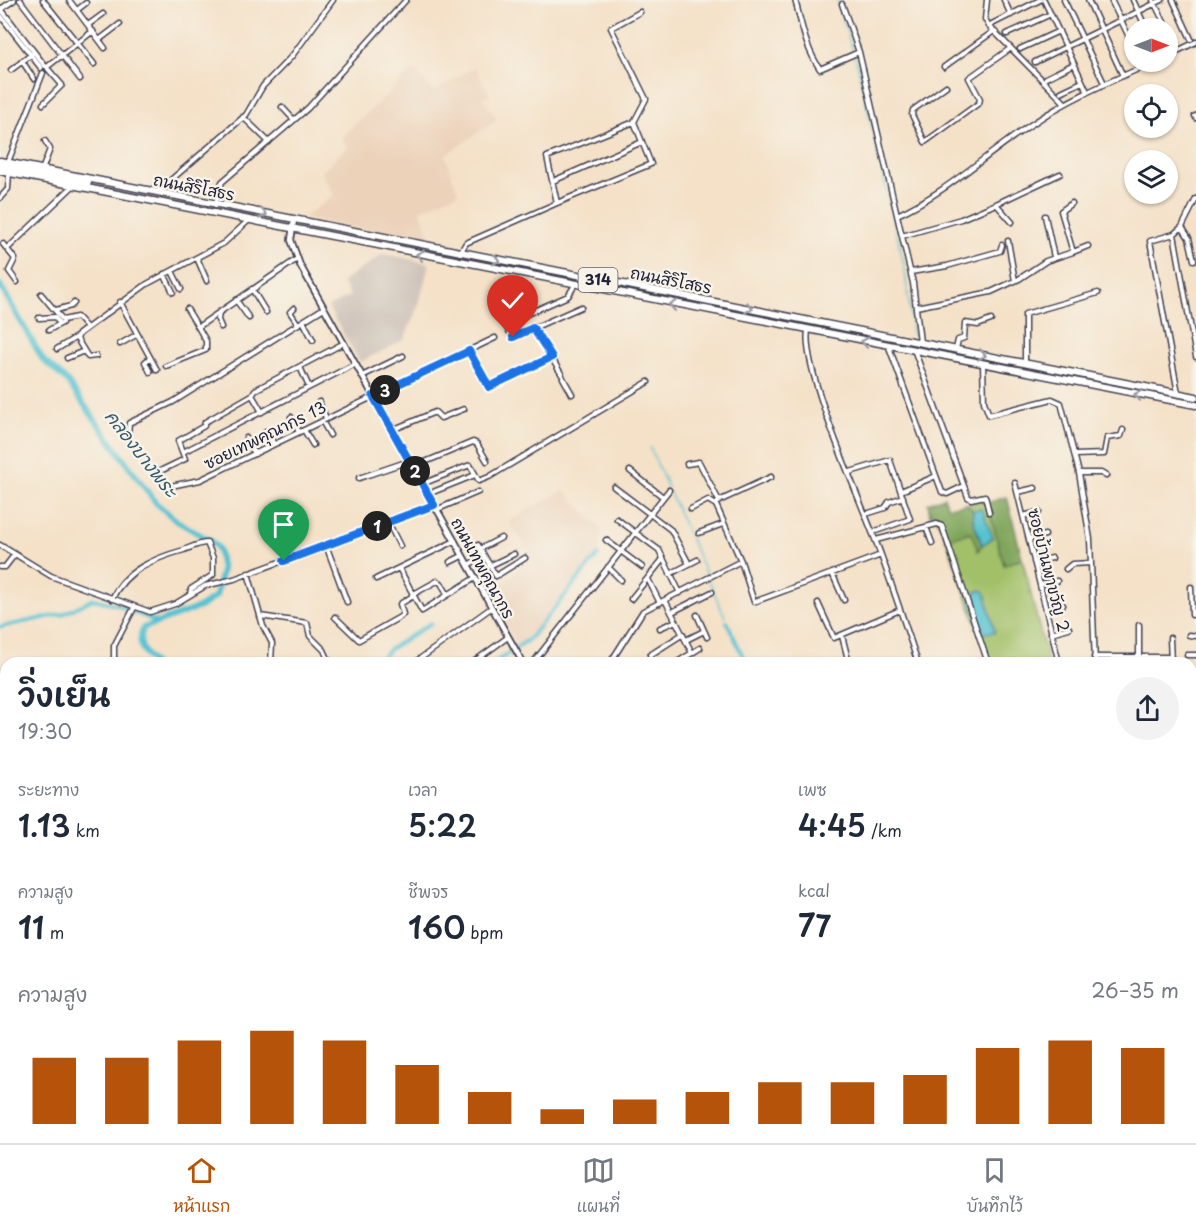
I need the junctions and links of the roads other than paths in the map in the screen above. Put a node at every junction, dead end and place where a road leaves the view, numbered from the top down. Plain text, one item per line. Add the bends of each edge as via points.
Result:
1 (14, 0) edge
2 (20, 0) edge
3 (43, 0) edge
4 (69, 0) edge
5 (333, 0) edge
6 (406, 0) edge
7 (795, 0) edge
8 (987, 0) edge
9 (1004, 0) edge
10 (1023, 0) edge
11 (1042, 0) edge
12 (1064, 0) edge
13 (1088, 0) edge
14 (1111, 0) edge
15 (1133, 0) edge
16 (1162, 0) edge
17 (1173, 0) edge
18 (1154, 2) edge
19 (86, 3) dead end
20 (842, 4) dead end
21 (1026, 7) junction
22 (1, 9) edge
23 (77, 10) junction
24 (1138, 11) junction
25 (640, 12) dead end
26 (103, 14) dead end
27 (1051, 14) junction
28 (0, 15) edge
29 (1011, 15) junction
30 (1141, 18) edge
31 (1162, 18) edge
32 (1121, 20) junction
33 (120, 24) dead end
34 (992, 24) dead end
35 (88, 25) junction
36 (1124, 26) edge
37 (1102, 29) junction
38 (994, 31) junction
39 (1059, 31) junction
40 (93, 32) junction
41 (1007, 34) dead end
42 (1083, 39) junction
43 (1191, 39) dead end
44 (99, 40) junction
45 (1196, 42) edge
46 (78, 43) junction
47 (1066, 47) junction
48 (105, 48) dead end
49 (1011, 48) junction
50 (1020, 49) dead end
51 (1178, 51) edge
52 (859, 52) junction
53 (33, 53) junction
54 (62, 56) junction
55 (22, 62) junction
56 (1035, 62) dead end
57 (94, 64) dead end
58 (1074, 64) junction
59 (944, 67) dead end
60 (45, 69) junction
61 (11, 70) dead end
62 (1131, 72) edge
63 (1124, 75) junction
64 (1046, 78) dead end
65 (34, 79) dead end
66 (80, 79) dead end
67 (1104, 81) dead end
68 (1082, 82) junction
69 (946, 86) dead end
70 (1086, 89) dead end
71 (1061, 92) dead end
72 (1065, 103) junction
73 (43, 104) dead end
74 (282, 107) dead end
75 (243, 117) junction
76 (294, 120) junction
77 (634, 122) junction
78 (45, 141) dead end
79 (269, 142) junction
80 (642, 142) junction
81 (0, 162) edge
82 (8, 163) junction
83 (0, 169) edge
84 (42, 170) junction
85 (12, 171) junction
86 (1060, 174) dead end
87 (553, 181) junction
88 (73, 186) junction
89 (120, 186) junction
90 (156, 193) junction
91 (0, 198) edge
92 (1196, 199) edge
93 (557, 203) junction
94 (1072, 203) dead end
95 (996, 204) junction
96 (215, 205) junction
97 (897, 215) junction
98 (1045, 216) dead end
99 (294, 220) junction
100 (248, 221) junction
101 (1012, 222) dead end
102 (1182, 227) junction
103 (292, 230) junction
104 (1174, 234) junction
105 (902, 236) junction
106 (1008, 241) dead end
107 (3, 244) dead end
108 (1002, 245) dead end
109 (1088, 246) dead end
110 (8, 248) junction
111 (1073, 252) junction
112 (460, 254) junction
113 (1054, 257) junction
114 (197, 258) junction
115 (297, 259) junction
116 (1194, 260) dead end
117 (172, 270) junction
118 (911, 272) junction
119 (164, 274) junction
120 (207, 280) dead end
121 (1015, 281) junction
122 (17, 282) dead end
123 (575, 285) junction
124 (181, 289) dead end
125 (252, 289) junction
126 (173, 292) dead end
127 (1098, 293) dead end
128 (41, 294) dead end
129 (236, 300) junction
130 (120, 302) junction
131 (74, 303) dead end
132 (729, 304) junction
133 (581, 307) dead end
134 (916, 307) junction
135 (294, 308) dead end
136 (324, 308) junction
137 (187, 309) dead end
138 (56, 310) junction
139 (219, 312) junction
140 (266, 312) dead end
141 (727, 315) junction
142 (39, 318) dead end
143 (249, 318) dead end
144 (992, 320) dead end
145 (66, 321) junction
146 (303, 321) junction
147 (60, 324) junction
148 (298, 324) junction
149 (198, 327) junction
150 (221, 327) dead end
151 (87, 328) junction
152 (533, 328) junction
153 (49, 330) dead end
154 (808, 331) junction
155 (136, 335) junction
156 (78, 336) junction
157 (495, 338) dead end
158 (313, 340) dead end
159 (920, 342) junction
160 (120, 344) dead end
161 (344, 344) junction
162 (889, 347) junction
163 (57, 349) dead end
164 (956, 349) junction
165 (84, 351) junction
166 (469, 351) junction
167 (915, 352) junction
168 (96, 356) dead end
169 (403, 356) dead end
170 (552, 357) junction
171 (1196, 357) edge
172 (67, 358) dead end
173 (150, 358) junction
174 (355, 364) junction
175 (983, 364) junction
176 (1024, 364) junction
177 (166, 366) dead end
178 (300, 367) junction
179 (157, 370) dead end
180 (150, 372) dead end
181 (362, 376) junction
182 (648, 382) dead end
183 (309, 387) junction
184 (1178, 393) junction
185 (572, 394) dead end
186 (252, 395) junction
187 (373, 396) junction
188 (1196, 396) edge
189 (319, 402) dead end
190 (1196, 405) edge
191 (464, 409) dead end
192 (262, 412) junction
193 (291, 417) dead end
194 (324, 419) junction
195 (392, 430) junction
196 (1124, 430) dead end
197 (266, 431) dead end
198 (301, 431) junction
199 (128, 435) dead end
200 (330, 435) dead end
201 (246, 438) dead end
202 (274, 444) junction
203 (313, 445) dead end
204 (183, 453) junction
205 (255, 454) junction
206 (1075, 455) junction
207 (487, 461) dead end
208 (411, 464) junction
209 (687, 464) dead end
210 (630, 471) dead end
211 (850, 472) junction
212 (1079, 472) junction
213 (154, 474) dead end
214 (475, 475) junction
215 (936, 476) junction
216 (1106, 476) dead end
217 (771, 477) dead end
218 (359, 478) dead end
219 (422, 483) junction
220 (1015, 483) dead end
221 (964, 486) junction
222 (166, 487) dead end
223 (614, 487) dead end
224 (1035, 488) dead end
225 (669, 490) dead end
226 (901, 491) junction
227 (478, 492) dead end
228 (1018, 492) junction
229 (428, 494) junction
230 (663, 497) junction
231 (903, 497) junction
232 (717, 503) junction
233 (435, 507) junction
234 (691, 509) dead end
235 (989, 512) dead end
236 (1039, 512) dead end
237 (649, 514) junction
238 (866, 514) junction
239 (1023, 516) junction
240 (616, 519) dead end
241 (388, 522) junction
242 (723, 524) junction
243 (926, 527) junction
244 (873, 532) junction
245 (634, 533) junction
246 (699, 533) dead end
247 (1045, 535) dead end
248 (501, 538) dead end
249 (1029, 539) junction
250 (606, 540) dead end
251 (876, 540) junction
252 (455, 541) junction
253 (932, 543) dead end
254 (0, 545) edge
255 (326, 545) junction
256 (400, 546) dead end
257 (621, 551) junction
258 (15, 554) junction
259 (514, 554) dead end
260 (881, 555) junction
261 (462, 556) junction
262 (484, 556) junction
263 (525, 558) dead end
264 (1052, 558) dead end
265 (663, 559) junction
266 (697, 560) dead end
267 (741, 561) junction
268 (450, 562) dead end
269 (1034, 562) junction
270 (1091, 563) junction
271 (689, 564) junction
272 (468, 565) junction
273 (489, 566) junction
274 (0, 567) edge
275 (608, 567) junction
276 (642, 567) dead end
277 (399, 568) junction
278 (1066, 569) dead end
279 (248, 573) junction
280 (832, 573) junction
281 (670, 574) junction
282 (475, 578) junction
283 (376, 579) dead end
284 (648, 579) junction
285 (621, 580) dead end
286 (1057, 581) dead end
287 (1040, 585) junction
288 (1191, 587) dead end
289 (712, 592) dead end
290 (680, 593) junction
291 (190, 595) junction
292 (448, 595) junction
293 (412, 596) junction
294 (1194, 597) edge
295 (112, 599) junction
296 (631, 599) dead end
297 (666, 600) junction
298 (844, 600) dead end
299 (347, 602) dead end
300 (660, 603) junction
301 (818, 603) dead end
302 (1063, 605) dead end
303 (134, 608) junction
304 (491, 608) junction
305 (900, 610) junction
306 (1046, 610) junction
307 (672, 612) junction
308 (697, 615) dead end
309 (1192, 615) dead end
310 (260, 616) junction
311 (335, 617) dead end
312 (676, 621) junction
313 (1139, 625) dead end
314 (660, 628) dead end
315 (1069, 628) dead end
316 (704, 631) junction
317 (1051, 633) junction
318 (683, 634) junction
319 (1189, 635) dead end
320 (842, 636) junction
321 (1196, 636) edge
322 (508, 637) junction
323 (707, 637) dead end
324 (1170, 638) dead end
325 (686, 640) junction
326 (700, 648) dead end
327 (692, 653) junction
328 (650, 655) dead end
329 (1187, 655) dead end
330 (1196, 655) edge
331 (114, 657) edge
332 (271, 657) edge
333 (327, 657) edge
334 (422, 657) edge
335 (480, 657) edge
336 (520, 657) edge
337 (538, 657) edge
338 (614, 657) edge
339 (686, 657) edge
340 (847, 657) edge
341 (916, 657) edge
342 (986, 657) edge
343 (1057, 657) edge
344 (1094, 657) joint
345 (1138, 657) junction
346 (1171, 657) joint

1 - 22 street
2 - 54 street
3 - 46 street
4 - 23 street
5 - 75 street via 292,56 262,86
6 - 76 street
7 - 52 street via 802,34 820,69
8 - 38 street via 985,19
9 - 29 street
10 - 21 street
11 - 21 street
11 - 27 street
12 - 42 street
13 - 37 street
14 - 32 street
15 - 24 street
16 - 18 street
17 - 43 street
18 - 24 street
18 - 31 street
19 - 23 street
20 - 52 street
21 - 29 street
22 - 53 street
23 - 35 street
24 - 30 street
24 - 32 street
25 - 77 street via 611,28 646,99
26 - 35 street
27 - 39 street
27 - 41 street
28 - 53 street
29 - 34 street
32 - 36 street
32 - 37 street
33 - 44 street
35 - 40 street
37 - 42 street
37 - 63 street
38 - 49 street
38 - 59 street
39 - 47 street
39 - 50 street
40 - 44 street
40 - 46 street
42 - 47 street
42 - 67 street
44 - 48 street
45 - 51 street
46 - 54 street
46 - 57 street
47 - 56 street
47 - 58 street
49 - 69 street via 969,78 979,103 925,142 913,110
49 - 72 street
52 - 97 street
53 - 55 street
53 - 60 street
54 - 60 street
54 - 66 street
55 - 61 street
55 - 65 street
58 - 64 street
58 - 68 street
60 - 73 street via 62,85
60 - 82 street
62 - 63 street
63 - 72 street
68 - 70 street
68 - 71 street
72 - 97 street via 924,203
74 - 76 street
75 - 79 street
75 - 90 street
76 - 79 street
77 - 80 street
77 - 87 street via 548,157
78 - 84 street via 50,149
79 - 96 street via 222,182
80 - 87 street
80 - 93 street via 651,164
81 - 82 highway, ถนนสิริโสธร / 314
82 - 84 highway, ถนนสิริโสธร / 314
83 - 85 highway, ถนนสิริโสธร / 314
84 - 89 highway, ถนนสิริโสธร / 314
85 - 88 highway, ถนนสิริโสธร / 314
85 - 89 highway
85 - 91 street via 8,189
86 - 95 street
87 - 93 street
88 - 100 highway, ถนนสิริโสธร / 314
88 - 110 street
89 - 90 highway, ถนนสิริโสธร / 314
90 - 96 highway, ถนนสิริโสธร / 314
92 - 102 street
93 - 112 street via 466,243
94 - 111 street via 1061,211
95 - 101 street
95 - 105 street
96 -> 99 highway, ถนนสิริโสธร / 314
97 - 105 street
98 - 113 street
99 - 103 main road
99 - 112 highway, ถนนสิริโสธร / 314
100 - 103 highway, ถนนสิริโสธร / 314
100 - 114 street via 224,243
102 - 104 street
102 - 116 street
103 - 115 main road, ถนนเทพคุณากร
123 -> 103 highway, ถนนสิริโสธร / 314
104 - 171 street
104 - 184 street via 1150,241
105 - 118 street
106 - 121 street
107 - 110 street
108 - 118 street via 1000,251
109 - 111 street
110 - 122 street via 15,262 9,271
111 - 113 street
112 -> 132 highway, ถนนสิริโสธร / 314
113 - 121 street
114 - 117 street
114 - 120 street
115 - 125 street
115 - 136 main road, ถนนเทพคุณากร
117 - 119 street
117 - 124 street
118 - 134 street
119 - 126 street
119 - 130 street
121 - 134 street via 982,295
141 -> 123 highway, ถนนสิริโสธร / 314
123 - 152 street via 568,296 505,322 511,337
125 - 129 street
125 - 140 street
127 - 176 street via 1025,314
128 - 138 street
129 - 139 street
129 - 143 street
130 - 151 street
130 - 155 street
131 - 138 street
132 - 141 highway
132 -> 159 highway, ถนนสิริโสธร / 314
133 - 152 street
134 - 159 street
135 - 148 street via 290,312
136 - 146 street
136 - 161 main road, ถนนเทพคุณากร
137 - 149 street
138 - 145 street
139 - 149 street
139 - 150 street
141 - 154 highway, ถนนสิริโสธร / 314
142 - 147 street via 55,317
144 - 164 street via 978,325 965,323 964,338 958,340
145 - 147 street
145 - 151 street via 77,317
146 - 148 street
146 - 158 street
147 - 153 street
148 - 199 street via 173,402 129,423
149 - 177 street via 206,350
151 - 156 street
152 - 170 street
162 -> 154 highway, ถนนสิริโสธร / 314
154 - 211 street via 818,384
155 - 160 street
155 - 173 street
156 - 163 street
156 - 165 street
157 - 166 street, ซอยเทพคุณากร 13
159 - 164 highway, ถนนสิริโสธร / 314
161 - 174 main road, ถนนเทพคุณากร
161 - 178 street
162 - 167 highway, ถนนสิริโสธร / 314
162 - 215 street
164 -> 176 highway, ถนนสิริโสธร / 314
165 - 168 street via 88,357
165 - 172 street
166 - 170 street via 489,387
166 - 187 street, ซอยเทพคุณากร 13
167 - 175 highway, ถนนสิริโสธร / 314
167 - 221 street
169 - 181 street
170 - 185 street
173 - 179 street
173 - 180 street via 145,362
174 - 181 main road, ถนนเทพคุณากร
174 - 183 street
190 -> 175 highway, ถนนสิริโสธร / 314
175 - 206 street via 984,402 989,415 1052,399 1059,401
176 - 184 highway, ถนนสิริโสธร / 314
178 - 183 street
178 - 186 street
181 - 187 main road, ถนนเทพคุณากร
182 - 214 street via 511,465 481,481
183 - 192 street
184 - 188 highway, ถนนสิริโสธร / 314
186 - 192 street
186 - 204 street via 179,440
187 - 194 street, ซอยเทพคุณากร 13
187 - 195 main road, ถนนเทพคุณากร
189 - 194 street
191 - 195 street via 441,418 435,412
192 - 204 street
193 - 198 street
194 - 198 street, ซอยเทพคุณากร 13
194 - 200 street
195 - 208 main road, ถนนเทพคุณากร
196 - 206 street via 1121,436 1106,439 1104,454
197 - 202 street
198 - 202 street, ซอยเทพคุณากร 13
198 - 203 street
201 - 205 street
202 - 205 street, ซอยเทพคุณากร 13
204 - 213 street via 183,460
205 - 222 street, ซอยเทพคุณากร 13 via 200,480
206 - 212 street
207 - 208 street via 472,442
208 - 218 street
208 - 219 main road, ถนนเทพคุณากร
209 - 232 street via 699,462
210 - 230 street
211 - 226 street via 889,459
211 - 238 street
212 - 216 street via 1101,472
212 - 270 street
214 - 219 street via 468,465
214 - 229 street
215 - 221 street via 944,494
215 - 226 street
217 - 232 street
219 - 229 main road, ถนนเทพคุณากร
220 - 228 street, ซอยบ้านพาขวัญ 2
221 - 235 street via 969,499 985,496
223 - 237 street
224 - 228 street
225 - 230 street
226 - 231 street
227 - 233 street
228 - 239 street, ซอยบ้านพาขวัญ 2
229 - 233 main road, ถนนเทพคุณากร
230 - 237 street
231 - 238 street
231 - 244 street via 910,519
232 - 234 street via 708,500
232 - 242 street
233 - 241 street
233 - 252 main road, ถนนเทพคุณากร
236 - 239 street
237 - 245 street
237 - 271 street via 671,530
238 - 244 street
239 - 249 street, ซอยบ้านพาขวัญ 2
240 - 245 street
241 - 255 street
241 - 256 street
242 - 246 street
242 - 267 street
243 - 251 street
243 - 253 street
243 - 342 street via 942,526
244 - 251 street
245 - 257 street
245 - 265 street via 656,548
247 - 249 street
248 - 262 street via 479,547
249 - 269 street, ซอยบ้านพาขวัญ 2
250 - 257 street
251 - 260 street
252 - 261 main road, ถนนเทพคุณากร
252 - 277 street
254 - 258 street
255 - 279 street
255 - 299 street
257 - 275 street
257 - 276 street
258 - 274 street via 5,567
258 - 295 street via 51,576
259 - 273 street
260 - 280 street
260 - 305 street
261 - 268 street
261 - 272 main road, ถนนเทพคุณากร
262 - 272 street
262 - 273 street
263 - 273 street via 497,576
264 - 269 street
265 - 281 street
265 - 284 street
266 - 271 street
267 - 280 street via 754,602
267 - 290 street
269 - 287 street, ซอยบ้านพาขวัญ 2
270 - 278 street via 1072,564
270 - 344 street
271 - 281 street
272 - 282 main road, ถนนเทพคุณากร
275 - 285 street
275 - 337 street
277 - 283 street
277 - 293 street
279 - 291 street via 205,586
279 - 310 street
280 - 298 street
281 - 290 street
282 - 292 street
282 - 304 main road, ถนนเทพคุณากร
284 - 296 street
284 - 300 street
286 - 287 street
287 - 306 street, ซอยบ้านพาขวัญ 2
288 - 294 street
289 - 307 street
290 - 297 street
291 - 295 street via 191,589 213,575 213,558 207,543 162,556 137,569 117,587
291 - 303 street via 150,612
292 - 293 street via 422,611
292 - 293 street via 437,580
293 - 311 street via 400,604 402,615 359,640
294 - 309 street
295 - 303 street
297 - 300 street
297 - 307 street
300 - 338 street via 643,611
301 - 320 street via 834,638
302 - 306 street
303 - 331 street via 114,646
304 - 322 main road, ถนนเทพคุณากร
304 - 334 street
305 - 320 street
305 - 341 street
306 - 317 street, ซอยบ้านพาขวัญ 2
307 - 312 street
308 - 316 street
310 - 332 street via 272,643
310 - 333 street via 308,623 310,636
312 - 314 street
312 - 318 street
313 - 345 street
315 - 317 street
316 - 323 street
316 - 325 street
317 - 343 street, ซอยบ้านพาขวัญ 2
318 - 325 street
318 - 328 street
319 - 321 street
320 - 340 street
322 - 335 street
322 - 336 main road, ถนนเทพคุณากร
324 - 346 street
325 - 327 street
326 - 327 street
327 - 339 street
329 - 330 street
344 - 345 street
345 - 346 street

